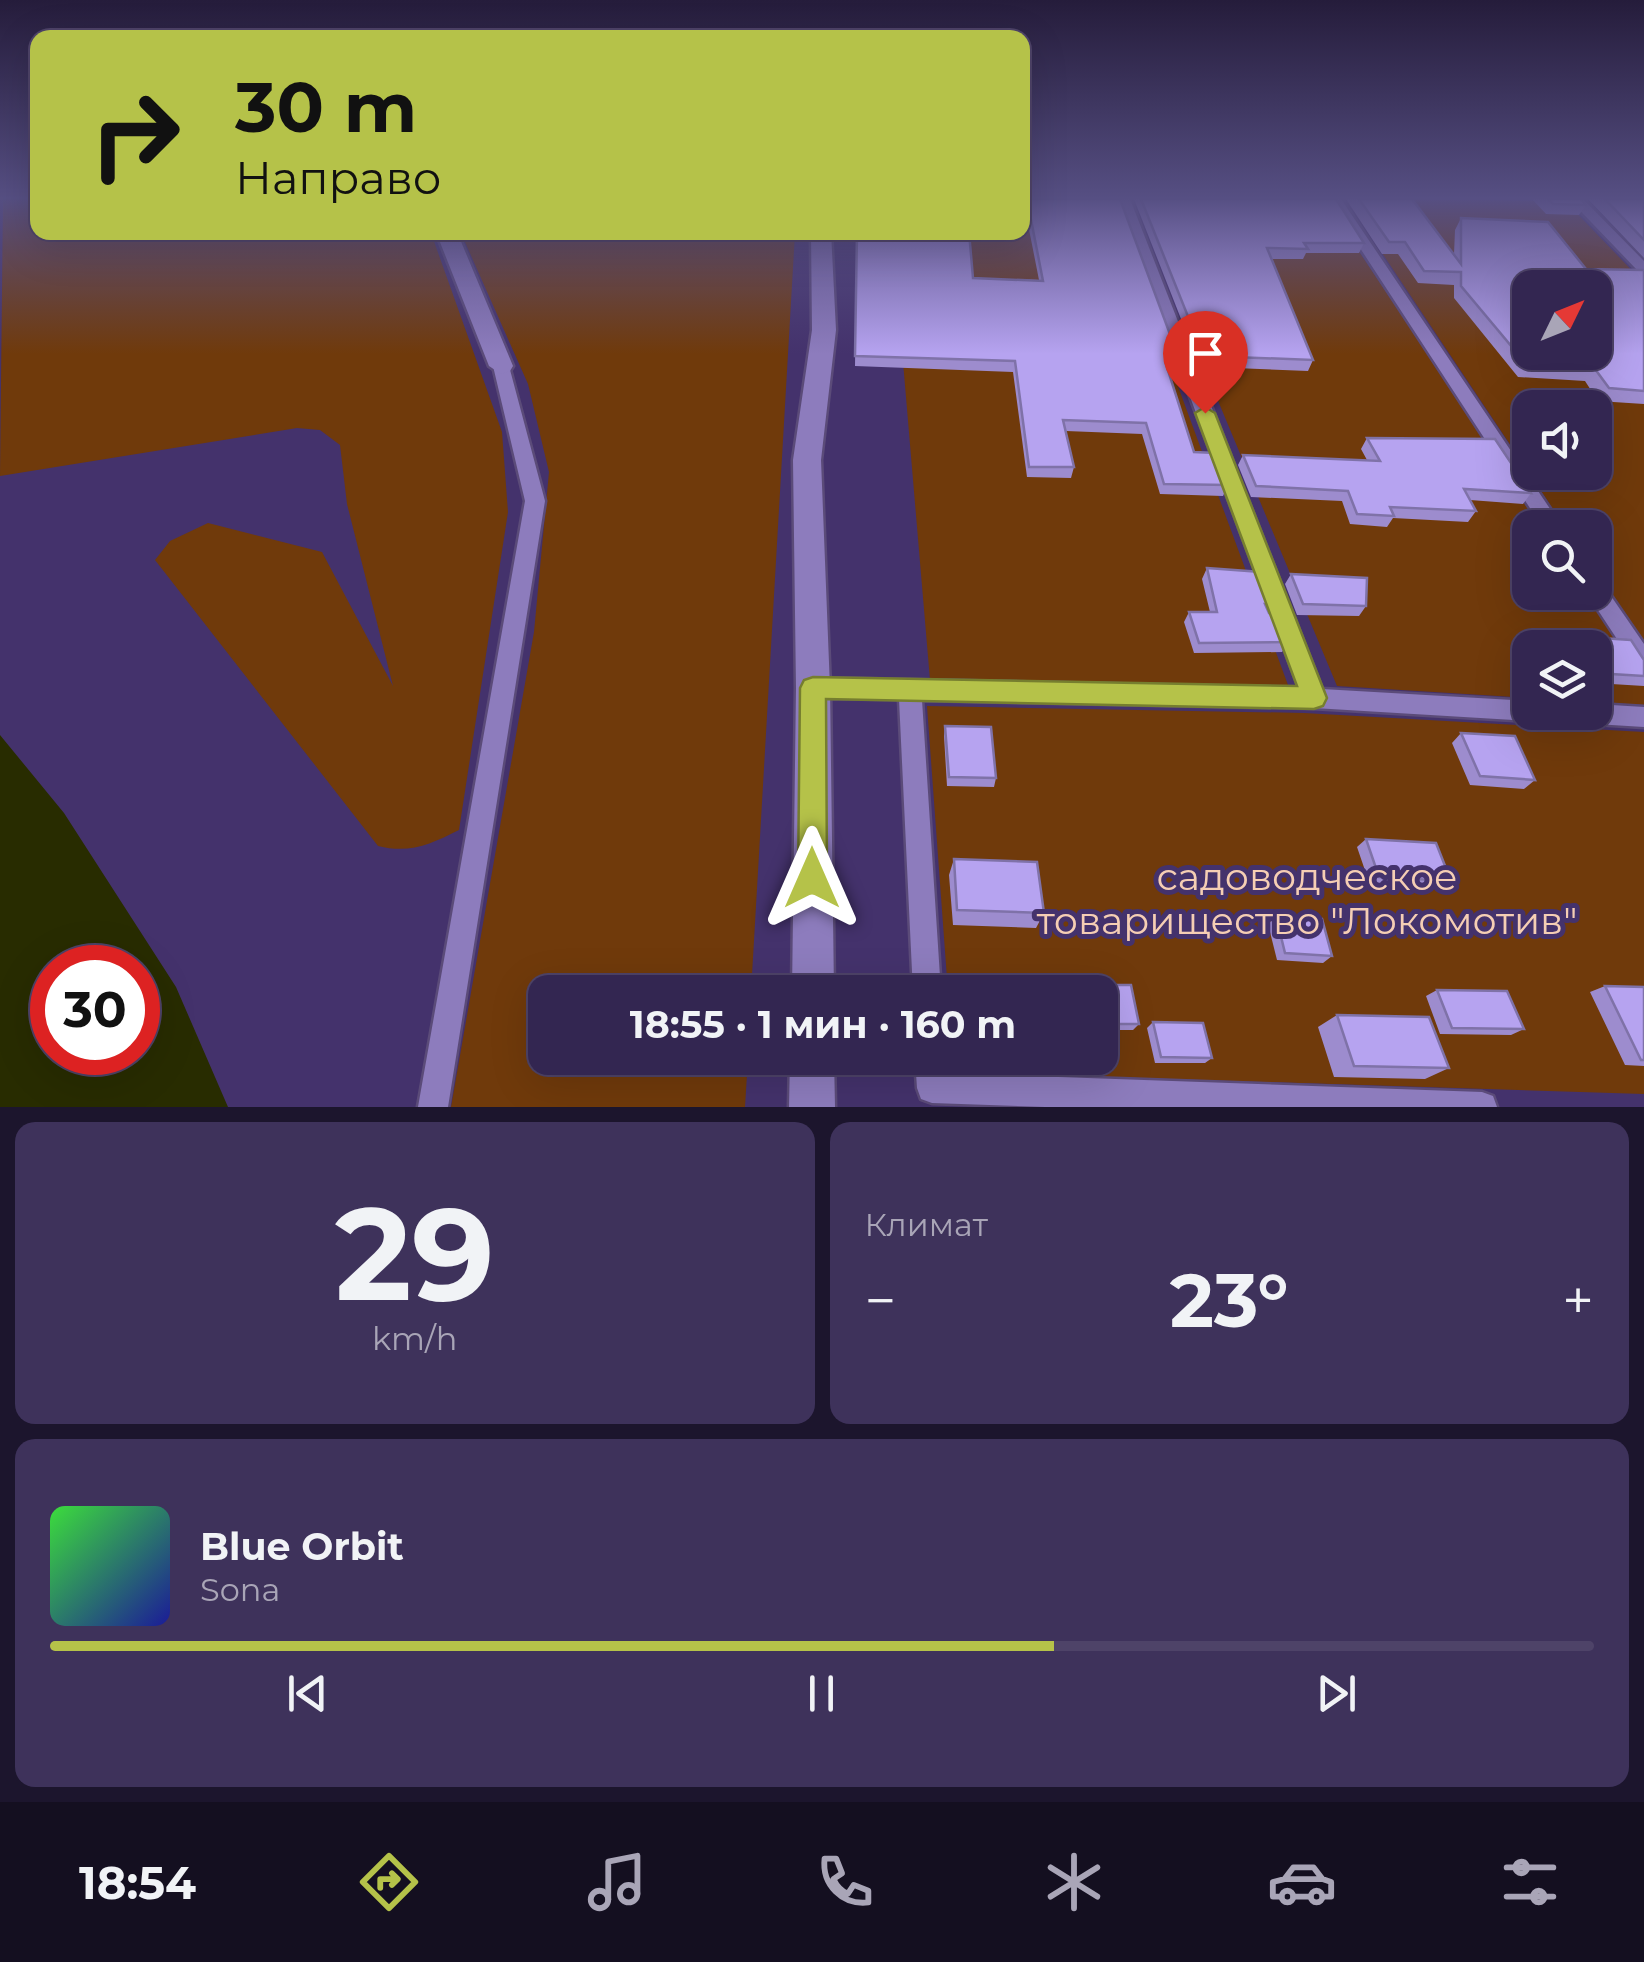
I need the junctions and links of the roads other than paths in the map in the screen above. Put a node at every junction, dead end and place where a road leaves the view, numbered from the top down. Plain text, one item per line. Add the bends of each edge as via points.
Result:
1 (454, 251) edge
2 (822, 251) edge
3 (1144, 251) edge
4 (1369, 251) edge
5 (1626, 251) edge
6 (1644, 269) edge
7 (501, 366) joint
8 (1542, 510) edge
9 (1609, 610) edge
10 (1644, 662) edge
11 (813, 688) junction
12 (910, 690) junction
13 (1314, 698) junction
14 (1512, 709) edge
15 (1612, 715) edge
16 (1644, 717) edge
17 (812, 975) edge
18 (925, 975) edge
19 (812, 1075) edge
20 (931, 1075) edge
21 (433, 1107) edge
22 (812, 1107) edge
23 (1482, 1107) edge

1 - 7 street
2 - 11 street via 824,330 808,460
3 - 13 lane
4 - 8 lane
5 - 6 lane
7 - 21 lane via 535,501
9 - 10 lane
11 - 12 lane
11 - 17 street
12 - 13 lane
12 - 18 lane
13 - 14 lane
15 - 16 lane
19 - 22 street
20 - 23 lane via 932,1088

